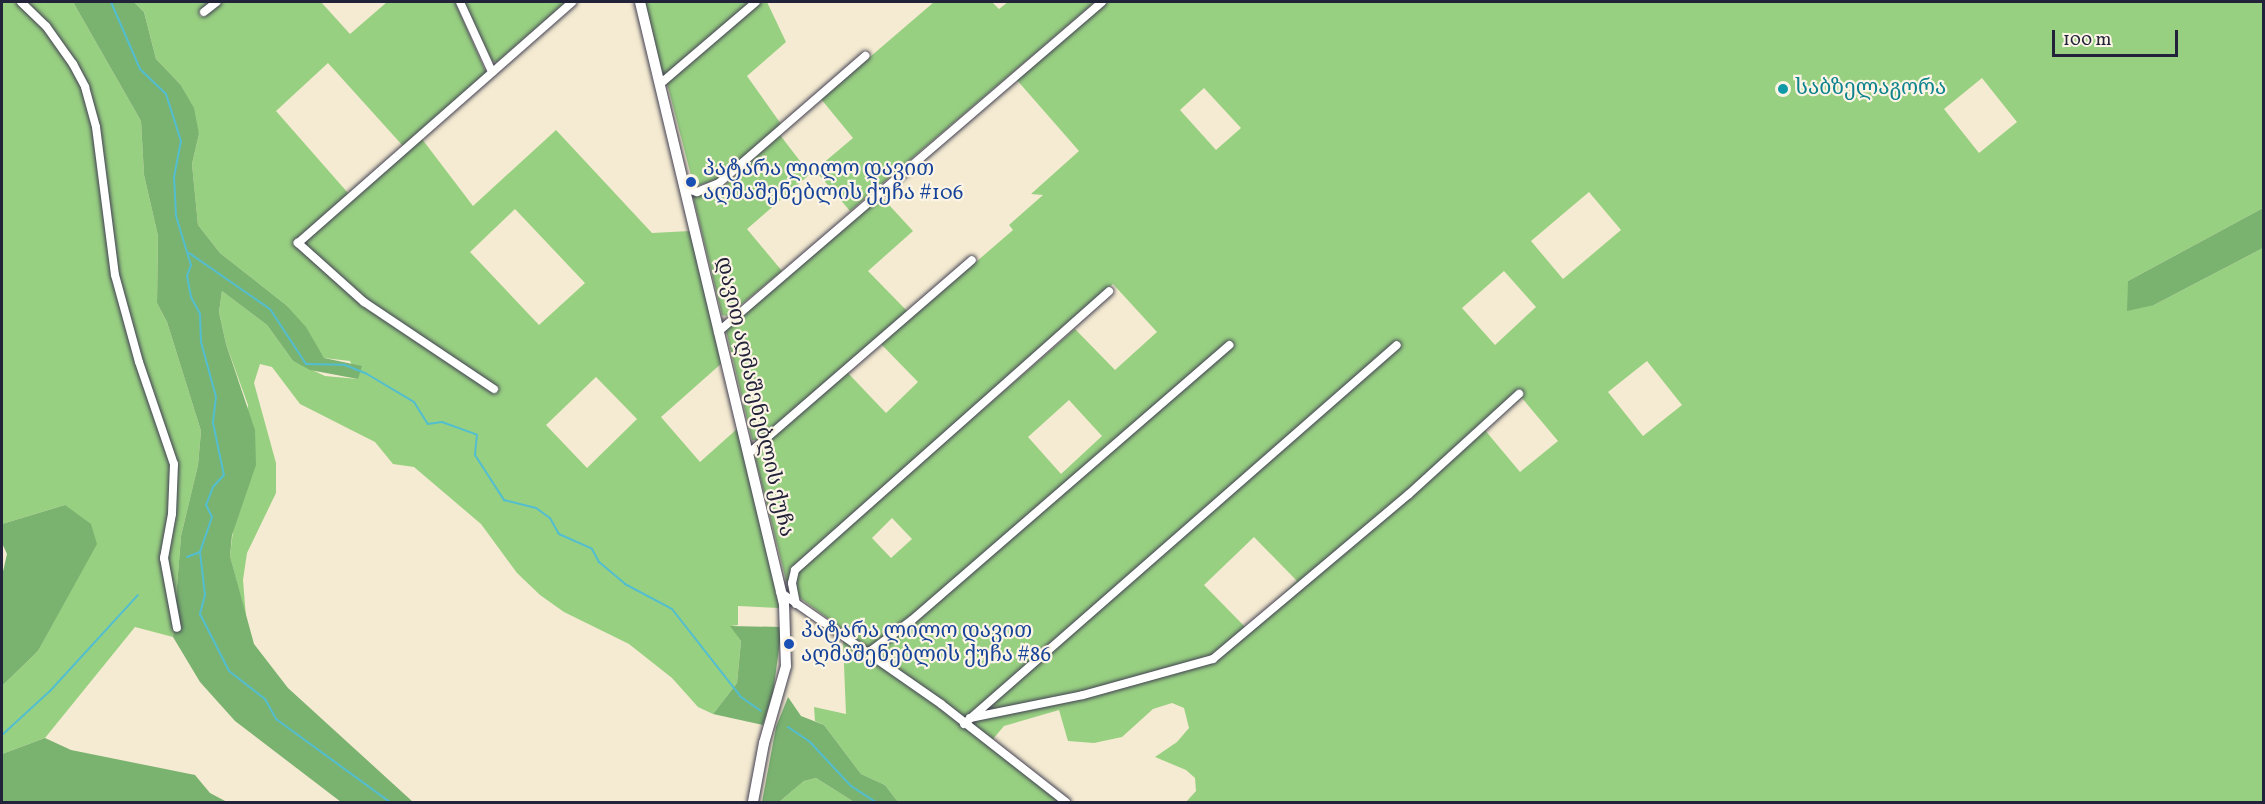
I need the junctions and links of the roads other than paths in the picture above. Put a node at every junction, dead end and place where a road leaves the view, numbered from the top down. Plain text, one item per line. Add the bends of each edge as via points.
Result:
1 (21, 2) edge
2 (217, 2) edge
3 (460, 2) edge
4 (572, 2) edge
5 (640, 2) edge
6 (756, 2) edge
7 (1101, 2) edge
8 (204, 12) dead end
9 (866, 56) dead end
10 (492, 72) junction
11 (660, 84) junction
12 (684, 188) junction
13 (972, 260) dead end
14 (1109, 291) dead end
15 (718, 332) junction
16 (1229, 345) dead end
17 (1397, 345) dead end
18 (494, 388) dead end
19 (1519, 394) dead end
20 (748, 454) junction
21 (780, 592) junction
22 (796, 604) junction
23 (177, 628) dead end
24 (868, 653) junction
25 (967, 721) junction
26 (753, 802) edge
27 (1066, 802) edge

1 - 23 street via 46,26 73,64 85,87 96,127 115,275 130,336 174,464 171,522 164,558
2 - 8 street
3 - 10 street
4 - 10 street
5 - 11 street, დავით აღმაშენებლის ქუჩა
6 - 11 street
7 - 15 street
9 - 12 street via 719,183 697,192
10 - 18 street via 298,243 364,302
11 - 12 street, დავით აღმაშენებლის ქუჩა
12 - 15 street, დავით აღმაშენებლის ქუჩა
13 - 20 street
14 - 22 street via 795,570 791,578
15 - 20 street, დავით აღმაშენებლის ქუჩა
16 - 24 street via 912,620
17 - 25 street
19 - 25 street via 1401,501 1213,659 1083,695
20 - 21 street, დავით აღმაშენებლის ქუჩა
21 - 22 street
21 - 26 street, დავით აღმაშენებლის ქუჩა via 787,626 786,666 764,743
22 - 24 street
24 - 25 street
25 - 27 street

